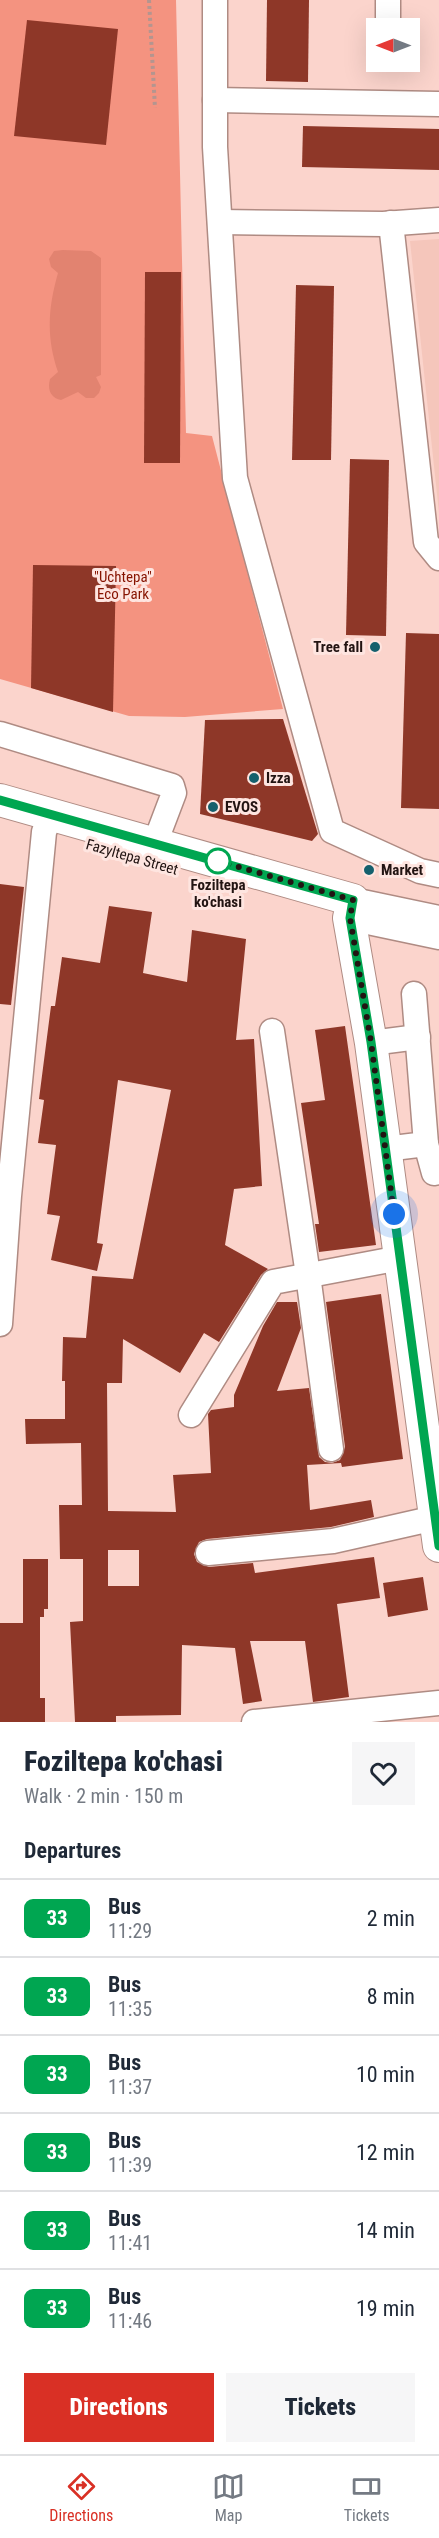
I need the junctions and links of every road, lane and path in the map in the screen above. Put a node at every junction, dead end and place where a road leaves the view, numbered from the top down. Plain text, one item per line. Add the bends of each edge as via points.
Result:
1 (149, 0) edge
2 (215, 0) edge
3 (388, 0) edge
4 (388, 18) edge
5 (215, 100) junction
6 (439, 104) edge
7 (155, 108) dead end
8 (439, 220) edge
9 (220, 222) junction
10 (391, 224) junction
11 (439, 558) edge
12 (0, 734) edge
13 (0, 800) edge
14 (0, 820) edge
15 (48, 823) junction
16 (155, 843) junction
17 (439, 875) edge
18 (351, 909) junction
19 (439, 918) edge
20 (439, 937) edge
21 (414, 994) dead end
22 (272, 1031) dead end
23 (418, 1037) junction
24 (371, 1042) junction
25 (426, 1144) junction
26 (385, 1149) junction
27 (439, 1172) edge
28 (400, 1257) junction
29 (308, 1275) junction
30 (0, 1324) edge
31 (191, 1415) dead end
32 (331, 1449) dead end
33 (437, 1532) edge
34 (208, 1553) dead end
35 (439, 1703) edge
36 (254, 1722) edge

1 - 7 path
2 - 5 street
3 - 4 street
5 - 6 street
5 - 9 street
8 - 10 street
9 - 10 street
9 - 17 street via 235,478 332,831 420,871
10 - 11 street via 426,542
12 - 16 street via 172,786 174,793
13 - 15 main road, Fazyltepa Street
14 - 15 main road, Fazyltepa Street
15 - 16 main road, Fazyltepa Street
15 - 18 main road, Fazyltepa Street
15 - 30 street via 10,1184
16 - 18 main road, Fazyltepa Street
18 - 19 street, Fazyltepa Street
18 - 20 street, Fazyltepa Street
18 - 24 main road
21 - 23 street
22 - 29 street
23 - 24 street
23 - 25 street
24 - 26 main road
25 - 26 street
25 - 27 street via 434,1173
26 - 28 main road
28 - 29 street
28 - 33 main road
29 - 31 street via 273,1282
29 - 32 street
33 - 34 street
35 - 36 street

